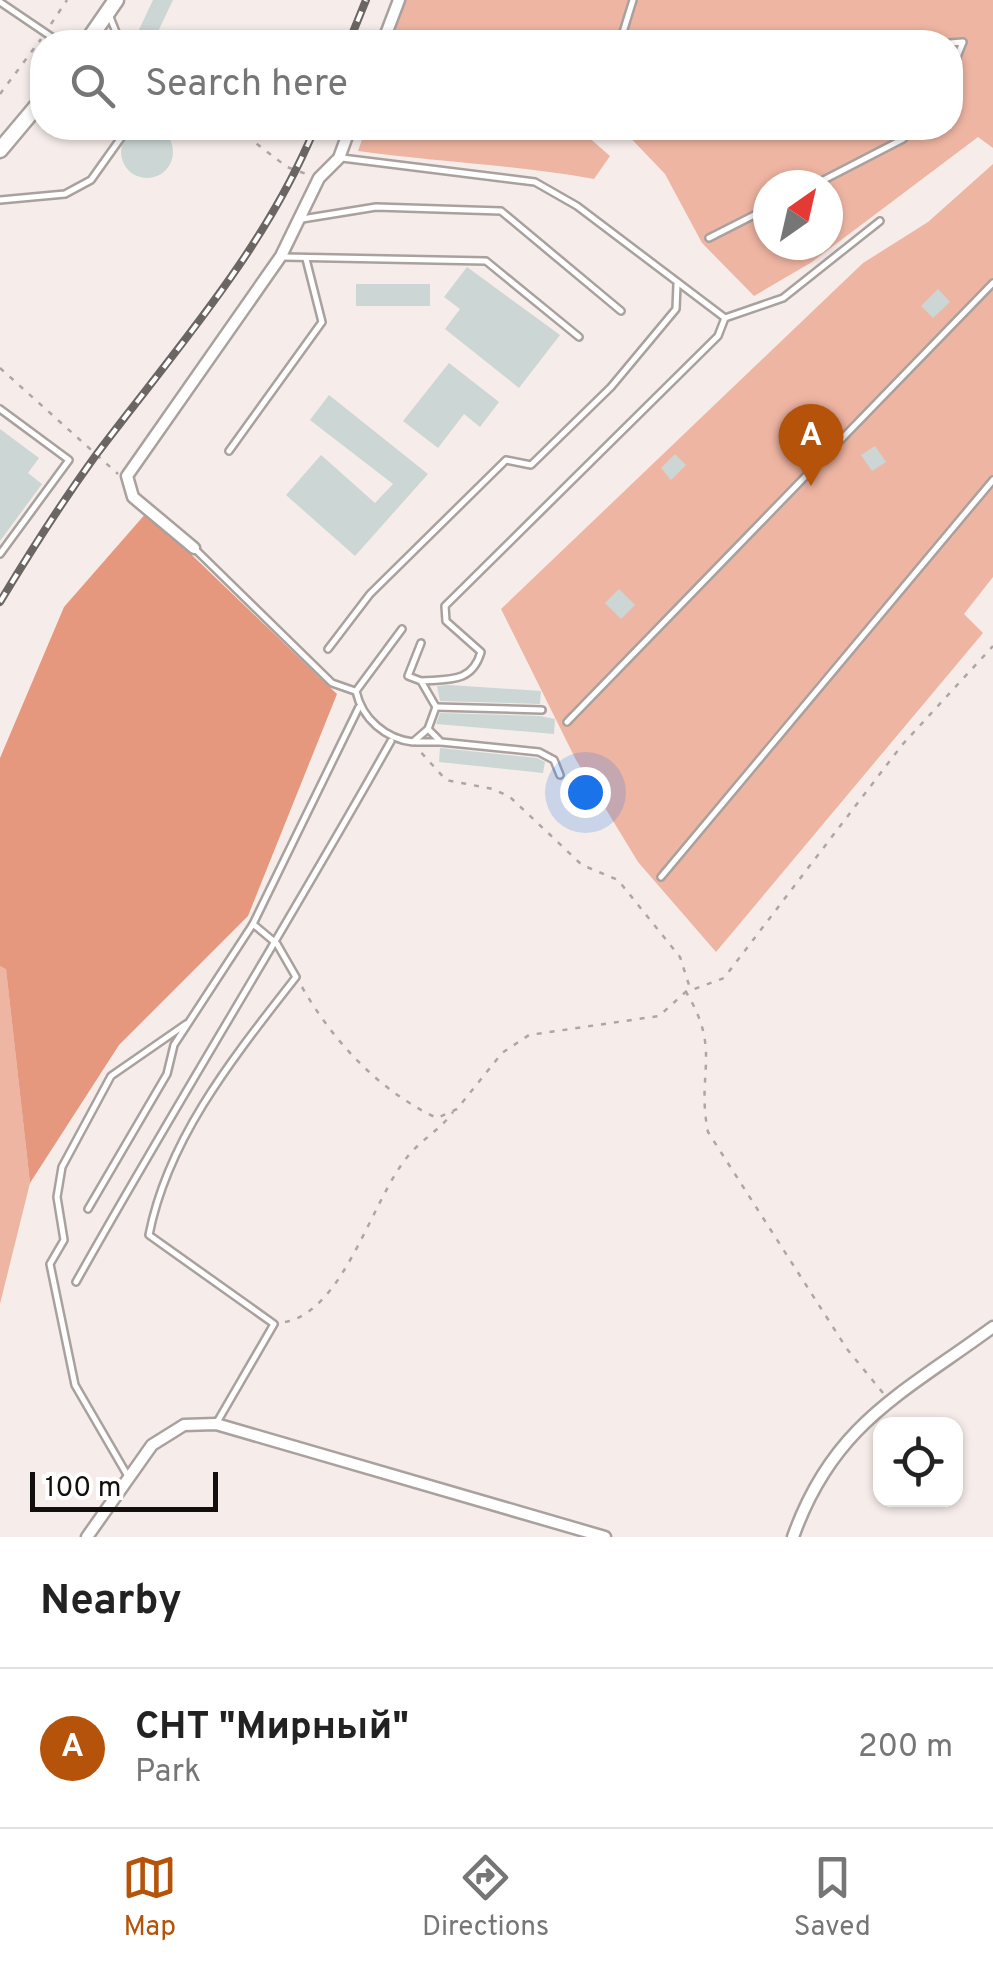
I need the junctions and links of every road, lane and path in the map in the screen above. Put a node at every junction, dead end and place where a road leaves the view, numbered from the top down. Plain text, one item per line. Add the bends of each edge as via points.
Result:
1 (67, 0) edge
2 (400, 0) edge
3 (632, 0) edge
4 (0, 2) edge
5 (112, 6) edge
6 (41, 30) edge
7 (47, 30) edge
8 (95, 30) edge
9 (388, 30) edge
10 (623, 30) edge
11 (30, 53) edge
12 (0, 94) edge
13 (30, 114) edge
14 (119, 140) edge
15 (252, 140) edge
16 (345, 140) edge
17 (902, 140) edge
18 (0, 150) edge
19 (338, 158) junction
20 (843, 170) edge
21 (320, 178) junction
22 (0, 200) edge
23 (753, 216) edge
24 (299, 219) junction
25 (880, 221) dead end
26 (709, 238) dead end
27 (281, 256) junction
28 (306, 260) junction
29 (993, 283) edge
30 (677, 284) junction
31 (622, 312) dead end
32 (725, 318) junction
33 (579, 337) dead end
34 (0, 368) edge
35 (0, 409) edge
36 (229, 451) dead end
37 (993, 480) edge
38 (129, 484) junction
39 (194, 548) joint
40 (0, 554) edge
41 (402, 628) dead end
42 (421, 643) dead end
43 (993, 646) edge
44 (328, 649) dead end
45 (421, 681) junction
46 (356, 691) junction
47 (359, 707) junction
48 (436, 708) junction
49 (542, 710) dead end
50 (567, 722) dead end
51 (428, 729) junction
52 (392, 740) junction
53 (413, 742) junction
54 (441, 742) junction
55 (560, 776) dead end
56 (661, 877) dead end
57 (253, 924) junction
58 (277, 944) junction
59 (296, 977) junction
60 (686, 992) junction
61 (189, 1022) junction
62 (454, 1110) junction
63 (88, 1210) dead end
64 (76, 1282) dead end
65 (274, 1324) junction
66 (993, 1327) edge
67 (891, 1402) junction
68 (216, 1424) junction
69 (128, 1478) junction
70 (87, 1537) edge
71 (605, 1537) edge
72 (793, 1537) edge

1 - 7 path
2 - 9 street
3 - 10 lane
4 - 6 lane
5 - 8 main road
11 - 12 path
13 - 18 main road
14 - 22 lane via 91,180 65,194
15 - 21 path via 288,167
16 - 19 street
17 - 20 lane
19 - 21 street
19 - 30 lane via 534,182 577,206
21 - 24 street
23 - 26 lane
24 - 27 street
24 - 31 lane via 376,207 501,210
25 - 32 lane via 783,298
27 - 28 lane
27 - 38 street via 127,476
28 - 33 lane via 486,261
28 - 36 lane via 322,322
29 - 50 lane
30 - 32 lane
30 - 44 lane via 676,309 611,387 531,465 506,460 493,472 370,594
32 - 45 lane via 718,336 445,606 446,621 481,652 476,667 463,678
34 - 38 path
35 - 40 lane via 69,460
37 - 56 lane
38 - 39 street via 133,497
39 - 46 lane via 332,683
41 - 46 lane
42 - 45 lane via 408,676
43 - 60 path via 902,746 724,978
45 - 48 lane
46 - 47 lane
47 - 52 lane
47 - 57 lane
48 - 49 lane
48 - 51 lane
51 - 53 lane
51 - 54 lane
52 - 53 lane
52 - 58 lane
53 - 54 lane
53 - 60 path via 446,780 510,797 582,865 618,880 680,956
54 - 55 lane via 539,752 554,760
57 - 58 lane
57 - 61 lane
58 - 59 lane
58 - 64 lane via 179,1098
59 - 62 path via 324,1024 401,1102 437,1118
59 - 65 lane via 194,1119 157,1195 149,1234
60 - 62 path via 659,1016 529,1035 502,1053
60 - 67 path via 708,1039 702,1105 708,1132 847,1349
61 - 63 lane via 167,1074
61 - 69 lane via 111,1076 62,1167 57,1197 64,1240 50,1264 76,1385
62 - 65 path via 409,1155 321,1303 299,1319
65 - 68 lane
66 - 67 street
67 - 72 street via 860,1424 826,1464
68 - 69 street via 184,1425 152,1445
68 - 71 street
69 - 70 street

